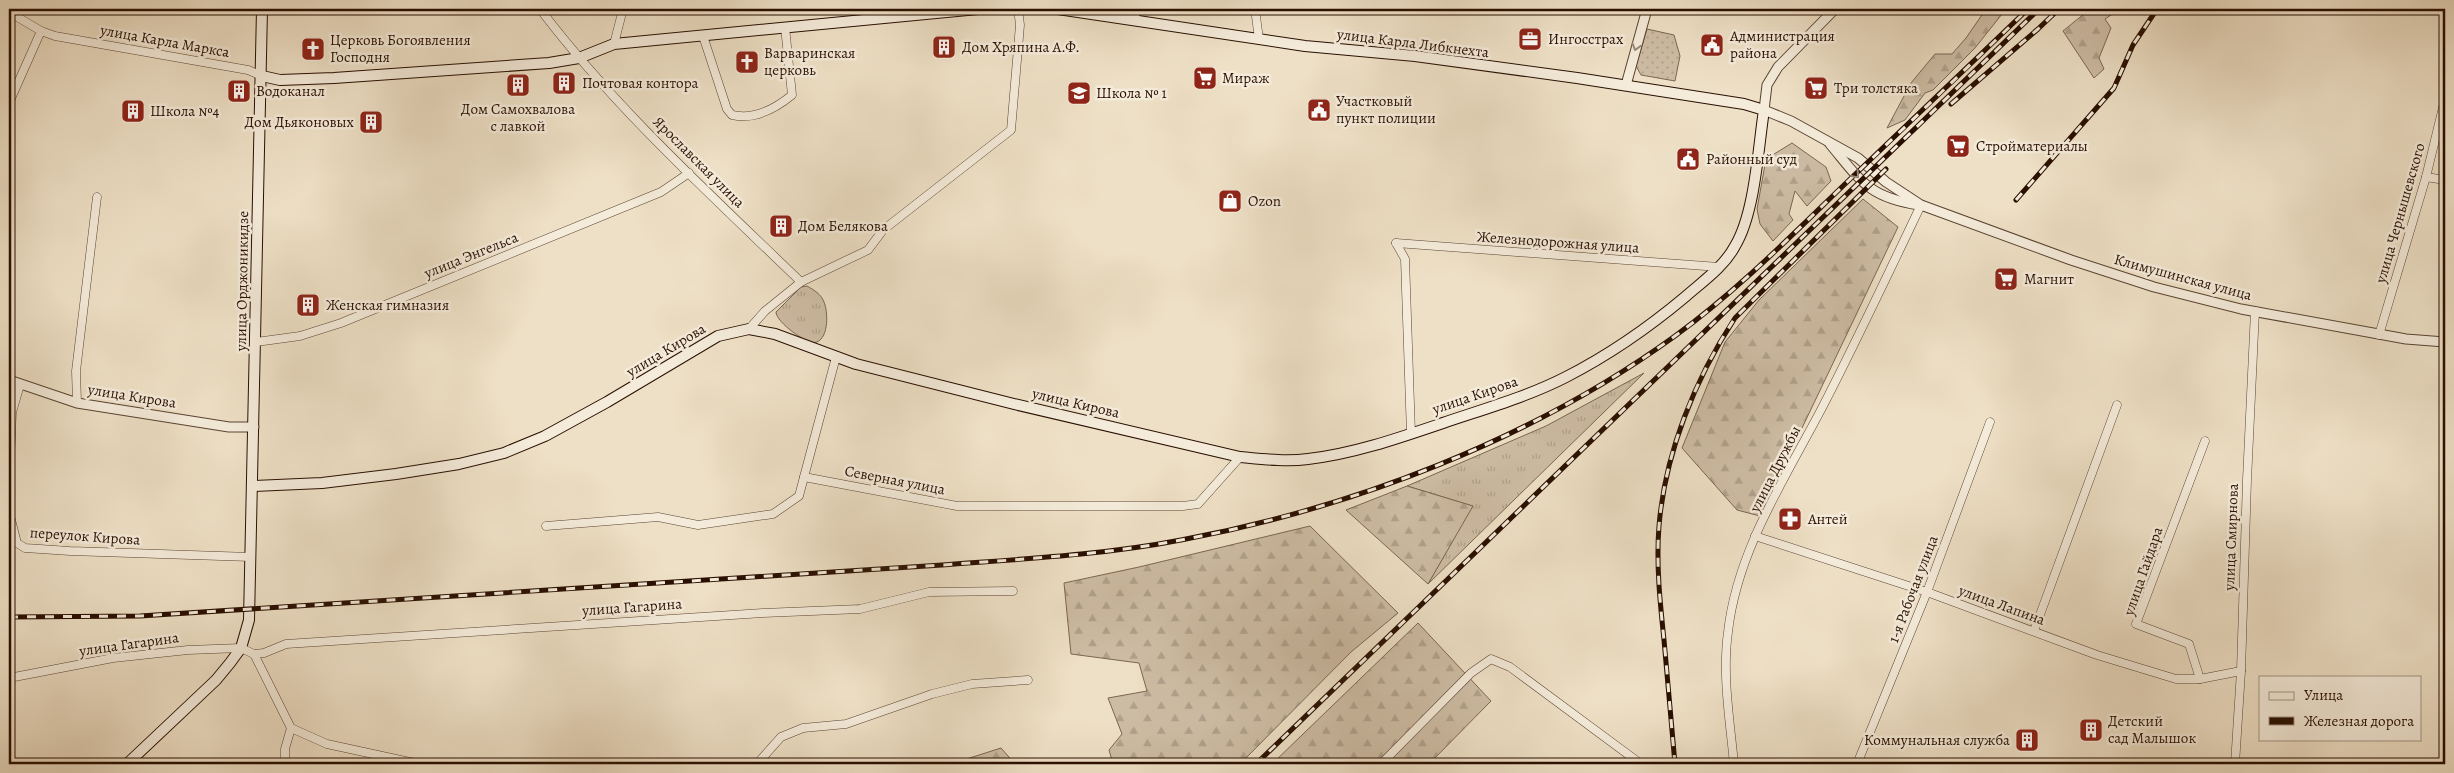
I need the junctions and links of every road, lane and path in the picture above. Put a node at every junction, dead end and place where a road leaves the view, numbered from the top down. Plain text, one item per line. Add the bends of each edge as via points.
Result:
1 (262, 9) edge
2 (540, 9) edge
3 (623, 9) edge
4 (978, 9) edge
5 (1018, 9) edge
6 (1058, 9) edge
7 (1134, 9) edge
8 (1255, 9) edge
9 (1647, 9) edge
10 (1835, 9) edge
11 (9, 12) edge
12 (1136, 20) junction
13 (786, 27) junction
14 (41, 31) junction
15 (703, 36) junction
16 (1259, 39) junction
17 (614, 44) junction
18 (579, 58) junction
19 (262, 76) junction
20 (1626, 85) junction
21 (2445, 99) edge
22 (9, 103) edge
23 (1764, 110) junction
24 (1825, 138) junction
25 (689, 173) junction
26 (2426, 177) junction
27 (2445, 180) edge
28 (98, 197) dead end
29 (1921, 205) junction
30 (1718, 267) junction
31 (801, 282) junction
32 (2255, 311) junction
33 (749, 329) junction
34 (2379, 334) junction
35 (256, 342) junction
36 (2445, 342) edge
37 (836, 357) junction
38 (9, 380) edge
39 (20, 385) junction
40 (77, 403) junction
41 (2117, 405) dead end
42 (1990, 422) dead end
43 (254, 428) junction
44 (1411, 434) junction
45 (2205, 441) dead end
46 (1240, 457) junction
47 (804, 477) junction
48 (252, 486) junction
49 (10, 522) edge
50 (546, 526) dead end
51 (1756, 536) junction
52 (250, 558) junction
53 (1013, 591) dead end
54 (1927, 592) junction
55 (2034, 631) junction
56 (241, 648) junction
57 (254, 654) junction
58 (2241, 671) junction
59 (9, 678) edge
60 (2200, 679) junction
61 (1028, 680) dead end
62 (291, 728) junction
63 (127, 764) edge
64 (285, 764) edge
65 (419, 764) edge
66 (757, 764) edge
67 (1381, 764) edge
68 (1641, 764) edge
69 (1734, 764) edge
70 (1857, 764) edge
71 (2235, 764) edge

1 - 19 main road, улица Орджоникидзе
2 - 18 street, Ярославская улица
3 - 17 street
4 - 13 main road
5 - 31 street via 1020,25 1011,130 883,230 868,250
6 - 12 main road, улица Карла Либкнехта
7 - 12 street
8 - 16 street
9 -> 20 street
10 - 23 street via 1778,67 1767,84
11 - 14 street, улица Карла Маркса
12 - 16 main road, улица Карла Либкнехта
13 - 15 main road
13 - 15 street via 792,95 770,111 740,117 732,116 727,109
14 - 19 street, улица Карла Маркса via 248,70
14 - 22 street
15 - 17 main road
16 - 20 main road, улица Карла Либкнехта via 1416,56
17 - 18 main road
18 - 19 main road via 549,63 334,78 280,80
18 - 25 street, Ярославская улица
19 - 35 main road, улица Орджоникидзе
20 - 23 main road, улица Карла Либкнехта
21 - 26 street, улица Чернышевского
23 - 24 street, Климушинская улица
23 - 30 main road, улица Кирова via 1747,215 1736,246
24 - 29 street, Климушинская улица
24 -> 29 street, Климушинская улица via 1867,187 1892,201
25 - 31 street, Ярославская улица
25 - 35 street, улица Энгельса via 661,192 341,323 300,336
26 - 27 street
26 - 34 street, улица Чернышевского
28 - 40 street via 76,371
29 - 32 street, Климушинская улица via 2071,260 2154,286
29 - 51 street, улица Дружбы
30 - 44 main road, улица Кирова via 1668,311 1616,349 1565,378
30 - 44 street, Железнодорожная улица via 1396,243 1405,259
31 - 33 street via 765,310
32 - 34 street, Климушинская улица
32 - 58 street, улица Смирнова
33 - 37 main road, улица Кирова via 775,334
33 - 48 main road, улица Кирова via 718,336 599,407 545,436 504,453 396,474
34 - 36 street, Климушинская улица
35 - 43 main road, улица Орджоникидзе
37 - 46 main road, улица Кирова via 1014,404
37 - 47 street
38 - 39 street, улица Кирова
39 - 40 street, улица Кирова
39 - 49 street, переулок Кирова via 12,412
40 - 43 street, улица Кирова via 229,427
41 - 55 street
42 - 54 street, 1-я Рабочая улица
43 - 48 main road, улица Орджоникидзе
44 - 46 main road, улица Кирова via 1306,460
45 - 60 street, улица Гайдара via 2136,624 2188,644
46 - 47 street, Северная улица via 1198,504 1183,506 957,506
47 - 50 street via 798,496 772,514 698,525 658,516
48 - 52 main road, улица Орджоникидзе
49 - 52 street, переулок Кирова via 17,543 25,548
51 - 54 street, улица Лапина
51 - 69 street, улица Дружбы via 1738,581 1727,633
52 - 56 main road, улица Орджоникидзе via 249,620
53 - 57 street, улица Гагарина via 929,592 860,609 286,644
54 - 55 street, улица Лапина
54 - 70 street, 1-я Рабочая улица
55 - 60 street, улица Лапина via 2097,655 2176,679
56 - 57 street, улица Гагарина
56 - 59 street, улица Гагарина via 113,658
56 - 63 main road via 216,680
57 - 62 street
58 - 60 street, улица Лапина
58 - 71 street, улица Смирнова
61 - 66 street via 972,684 932,694 846,724 802,728 781,737
62 - 64 street
62 - 65 street via 327,744
67 - 68 street via 1471,673 1491,659 1510,667

